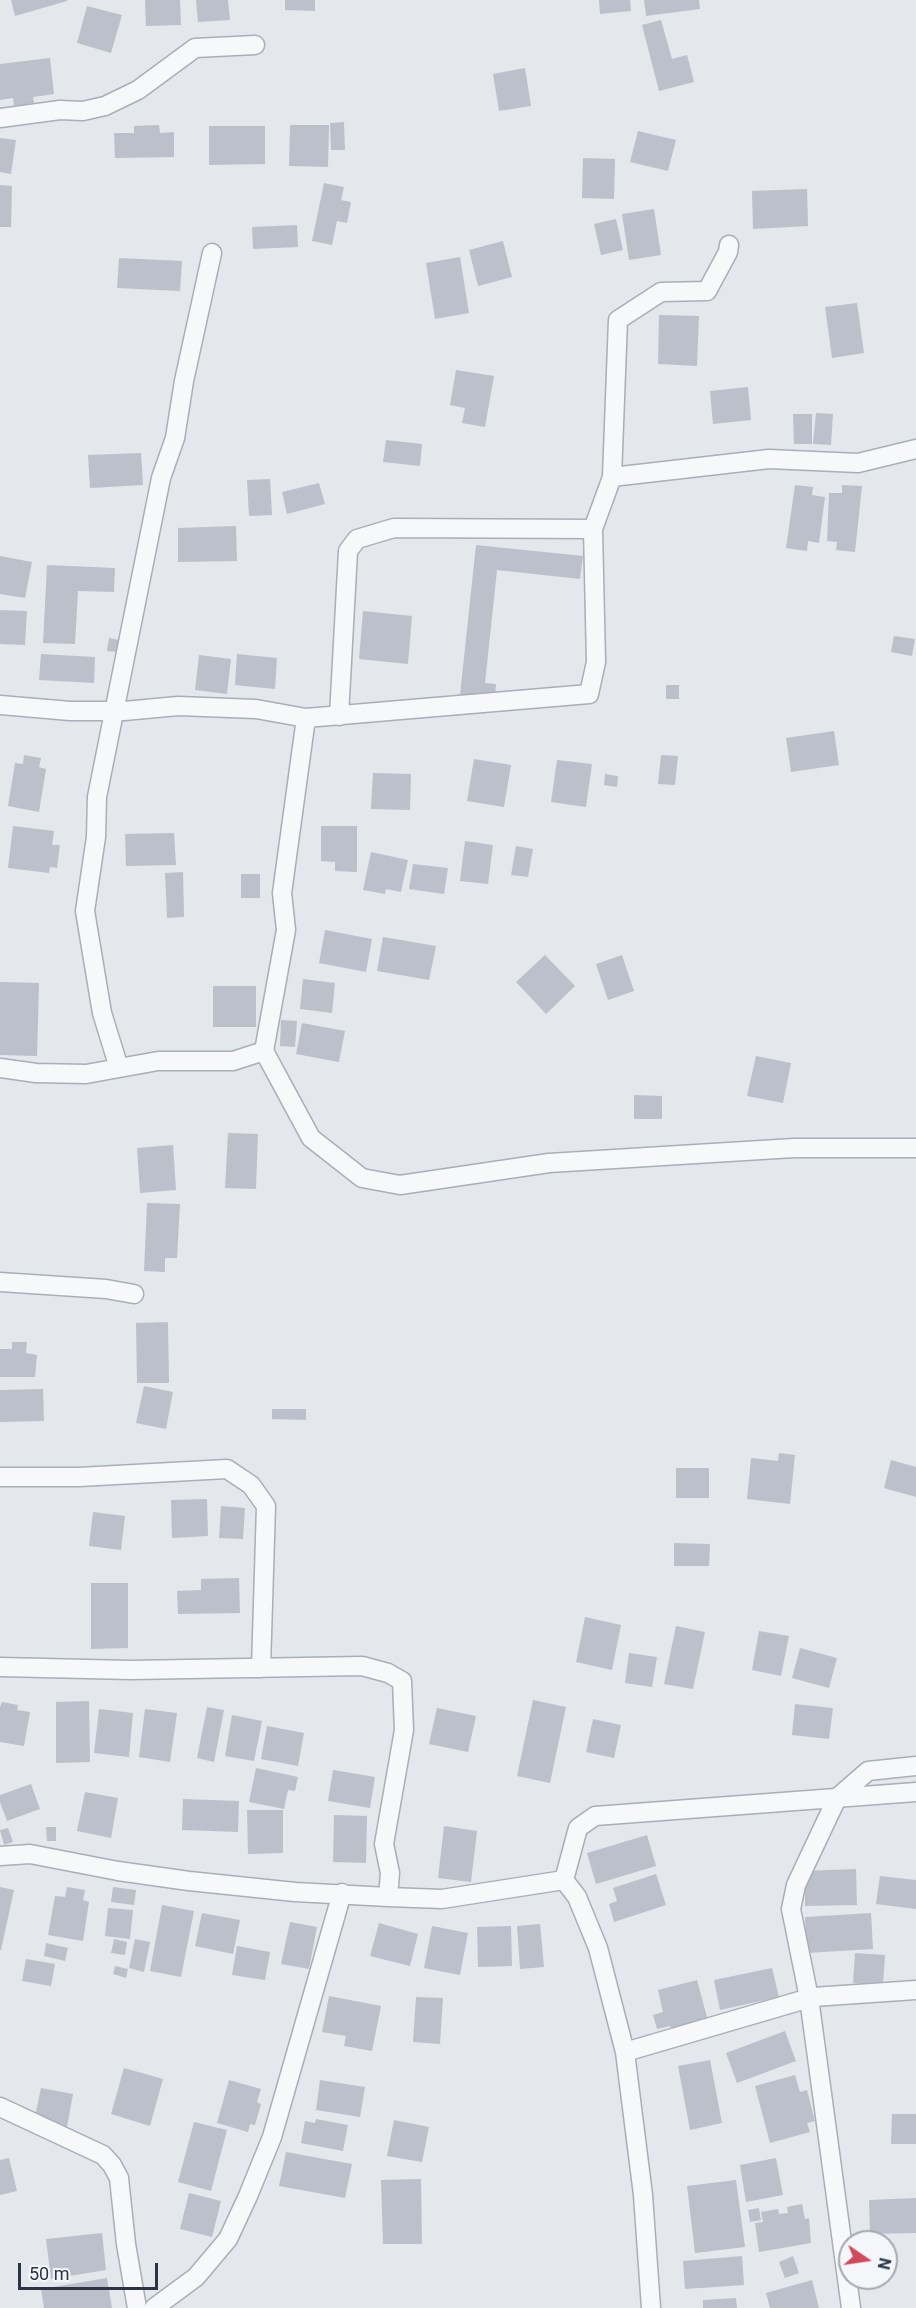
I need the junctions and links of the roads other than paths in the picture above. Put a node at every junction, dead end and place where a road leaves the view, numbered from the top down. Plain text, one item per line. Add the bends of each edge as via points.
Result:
1 (255, 45) dead end
2 (0, 118) edge
3 (729, 245) dead end
4 (212, 253) dead end
5 (916, 449) edge
6 (612, 477) junction
7 (593, 529) junction
8 (0, 705) edge
9 (115, 711) junction
10 (339, 716) junction
11 (306, 718) junction
12 (264, 1052) junction
13 (0, 1068) edge
14 (118, 1068) junction
15 (916, 1148) edge
16 (0, 1282) edge
17 (134, 1294) dead end
18 (0, 1477) edge
19 (0, 1667) edge
20 (261, 1668) junction
21 (916, 1766) edge
22 (916, 1792) edge
23 (837, 1798) junction
24 (0, 1856) edge
25 (564, 1880) junction
26 (342, 1893) junction
27 (388, 1897) junction
28 (916, 1990) edge
29 (809, 1998) junction
30 (625, 2052) junction
31 (0, 2107) edge
32 (137, 2308) edge
33 (154, 2308) edge
34 (651, 2308) edge
35 (851, 2308) edge

1 - 2 street via 195,48 138,90 105,106
3 - 6 street via 707,291 661,292 618,320
4 - 9 street via 175,438 161,478
5 - 6 street via 858,463 769,459
6 - 7 street
7 - 10 street via 596,662 589,694
7 - 10 street via 394,528 357,538 348,551
8 - 9 street
9 - 11 street via 178,706 256,710
9 - 14 street via 97,797 96,837 85,911 102,1013
10 - 11 street
11 - 12 street via 282,893 286,930
12 - 14 street via 233,1061 158,1061
12 - 15 street via 311,1137 362,1178 400,1185 549,1163 794,1148
13 - 14 street via 86,1074
16 - 17 street
18 - 20 street via 227,1469 250,1485 266,1506
19 - 20 street
20 - 27 street via 362,1666 402,1681 405,1730 384,1844 390,1873
21 - 23 street via 868,1771
22 - 23 street
23 - 25 street via 595,1816 578,1828
23 - 29 street via 796,1885 791,1909
24 - 26 street via 30,1854 189,1881
25 - 27 street via 442,1899
25 - 30 street via 577,1897 598,1948
26 - 27 street
26 - 33 street via 272,2137 248,2196 228,2239 196,2277
28 - 29 street
29 - 30 street
29 - 35 street
30 - 34 street via 643,2195
31 - 32 street via 103,2155 112,2165 119,2178

